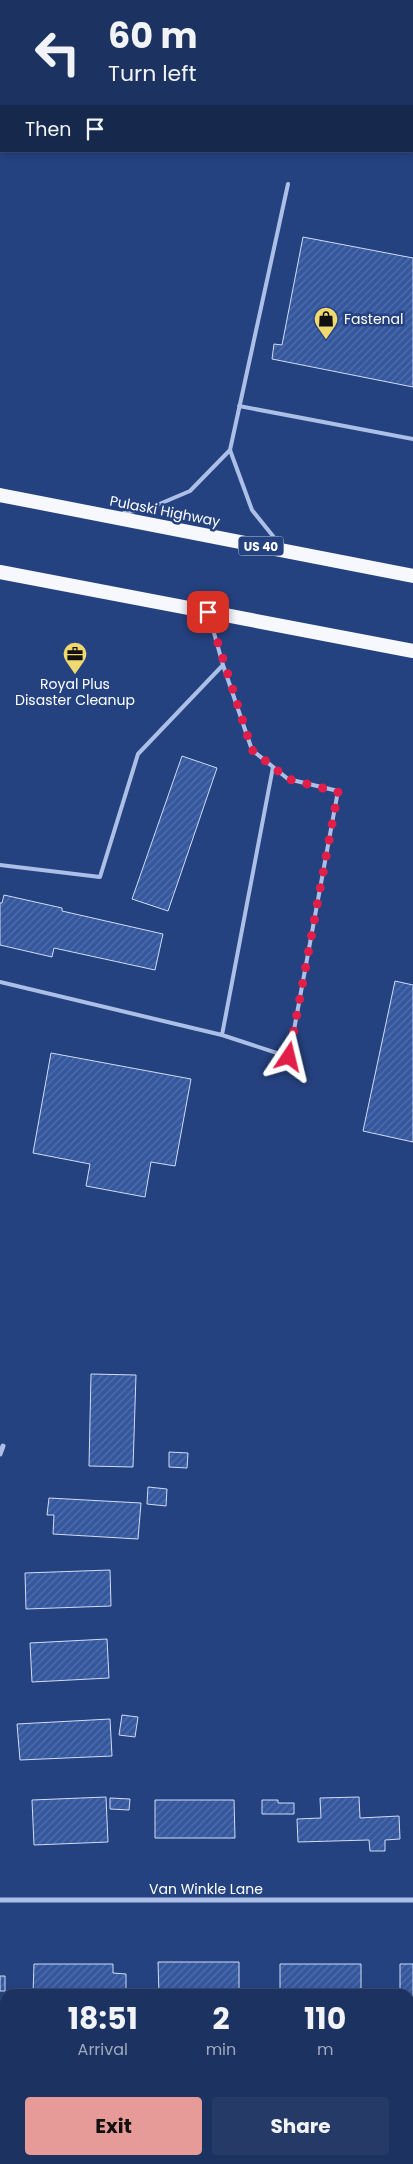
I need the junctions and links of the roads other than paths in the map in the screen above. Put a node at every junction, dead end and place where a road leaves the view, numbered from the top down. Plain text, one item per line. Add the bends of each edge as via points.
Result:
1 (288, 184) dead end
2 (239, 406) junction
3 (413, 439) edge
4 (230, 450) junction
5 (0, 495) edge
6 (109, 517) junction
7 (286, 551) junction
8 (0, 572) edge
9 (413, 576) edge
10 (208, 612) junction
11 (413, 651) edge
12 (223, 665) junction
13 (273, 767) junction
14 (0, 865) edge
15 (0, 982) edge
16 (222, 1035) junction
17 (3, 1446) dead end
18 (0, 1454) edge
19 (0, 1900) edge
20 (413, 1900) edge

1 - 2 lane
2 - 3 lane
2 - 4 lane
4 - 6 lane via 190,491 150,508
4 - 7 lane via 252,510
5 - 6 highway, Pulaski Highway / US 40
6 - 7 highway, Pulaski Highway / US 40
7 - 9 highway, Pulaski Highway / US 40
8 - 10 highway
10 - 11 highway
10 - 12 lane
12 - 13 lane via 252,750
12 - 14 lane via 138,754 100,877
13 - 16 lane
13 - 16 lane via 288,779 338,792 289,1057
15 - 16 lane
17 - 18 street
19 - 20 street, Van Winkle Lane

